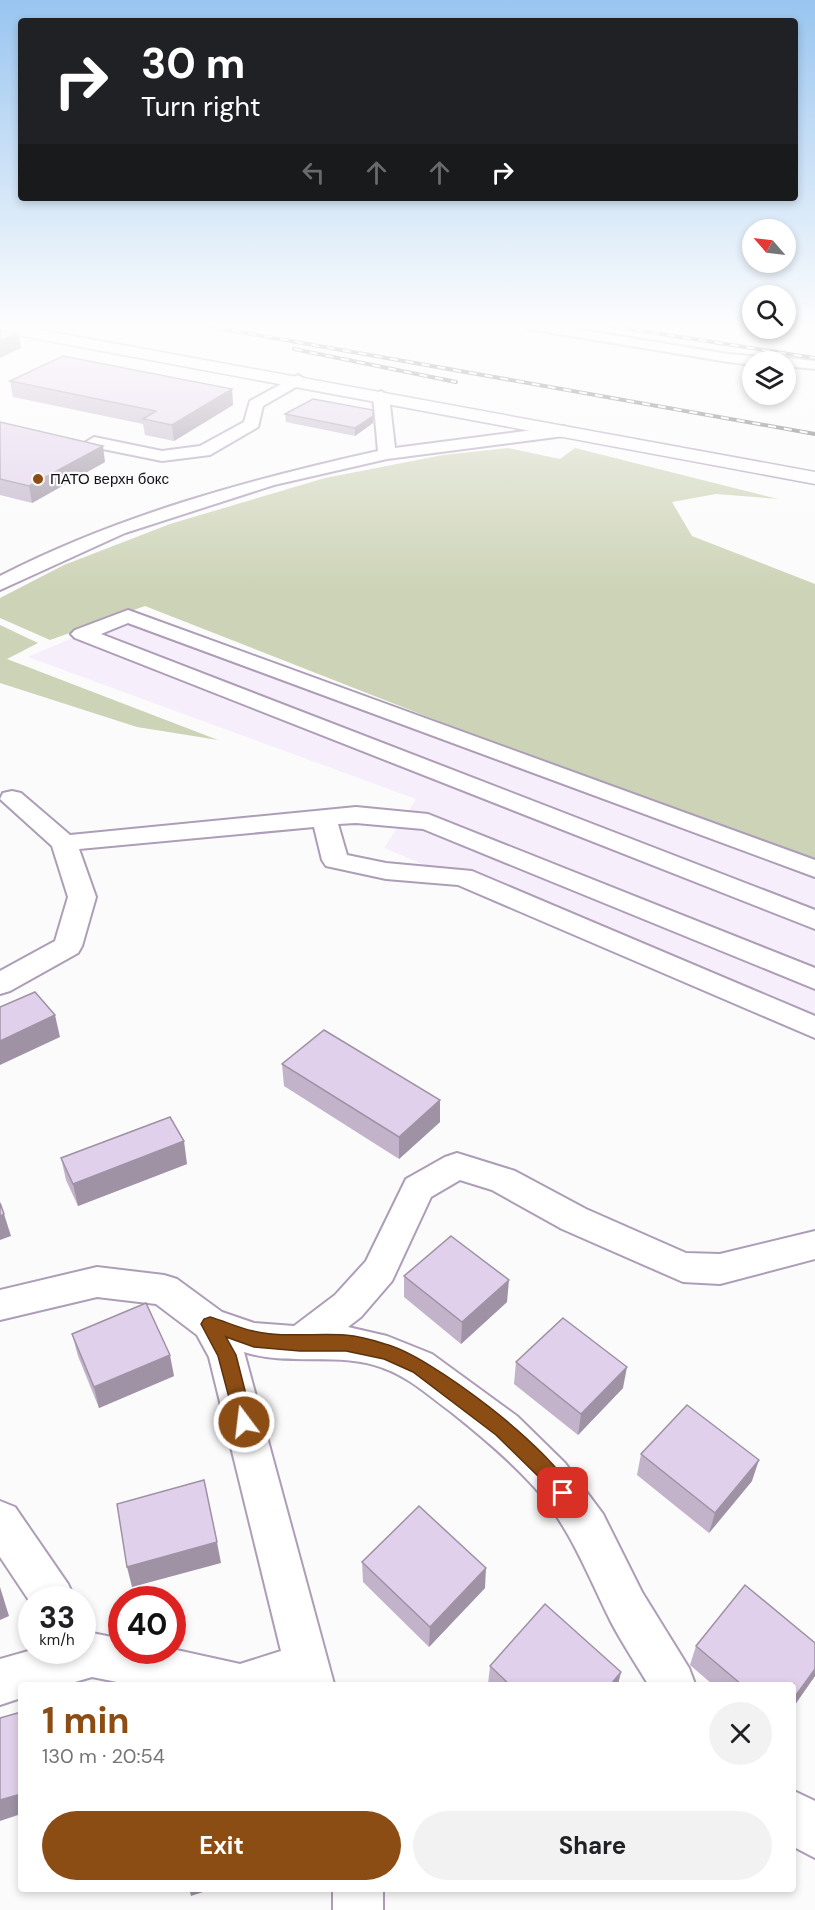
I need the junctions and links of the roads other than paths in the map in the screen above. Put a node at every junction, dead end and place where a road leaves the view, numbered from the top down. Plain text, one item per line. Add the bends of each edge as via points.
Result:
1 (254, 414) edge
2 (383, 414) edge
3 (476, 414) edge
4 (496, 418) junction
5 (564, 431) junction
6 (494, 440) junction
7 (94, 442) edge
8 (387, 454) junction
9 (815, 478) edge
10 (0, 584) edge
11 (12, 798) dead end
12 (324, 818) junction
13 (64, 843) junction
14 (815, 869) edge
15 (815, 920) edge
16 (815, 979) edge
17 (0, 984) edge
18 (815, 1028) edge
19 (815, 1245) edge
20 (0, 1305) edge
21 (210, 1324) junction
22 (300, 1343) junction
23 (0, 1521) edge
24 (44, 1586) edge
25 (96, 1650) edge
26 (46, 1664) edge
27 (309, 1675) edge
28 (0, 1682) edge
29 (225, 1682) edge
30 (262, 1682) edge
31 (672, 1682) edge
32 (796, 1817) edge
33 (815, 1834) edge
34 (358, 1892) edge
35 (358, 1910) edge

1 - 7 street via 252,424 204,451 162,456
2 - 8 street
3 - 4 main road
4 - 5 main road
4 - 6 street via 507,428
5 - 6 street
5 - 9 main road
6 - 8 street
8 - 10 street via 194,503 118,529
11 - 13 street
12 - 13 street
12 - 16 street via 356,815 428,822
12 - 18 street via 335,860 386,871 463,876
13 - 17 street via 82,897 68,946
14 - 15 street via 128,616 82,634
19 - 22 street via 720,1269 684,1267 574,1219 503,1180 457,1166 418,1188 379,1271 348,1306
20 - 21 street via 97,1282 164,1290
21 - 22 street via 254,1339
21 - 27 street via 227,1355
22 - 31 street via 346,1343 387,1352 419,1366 503,1429 551,1476 588,1528 627,1606
23 - 24 street
25 - 29 street
26 - 28 street
27 - 30 street
32 - 33 street
34 - 35 street

